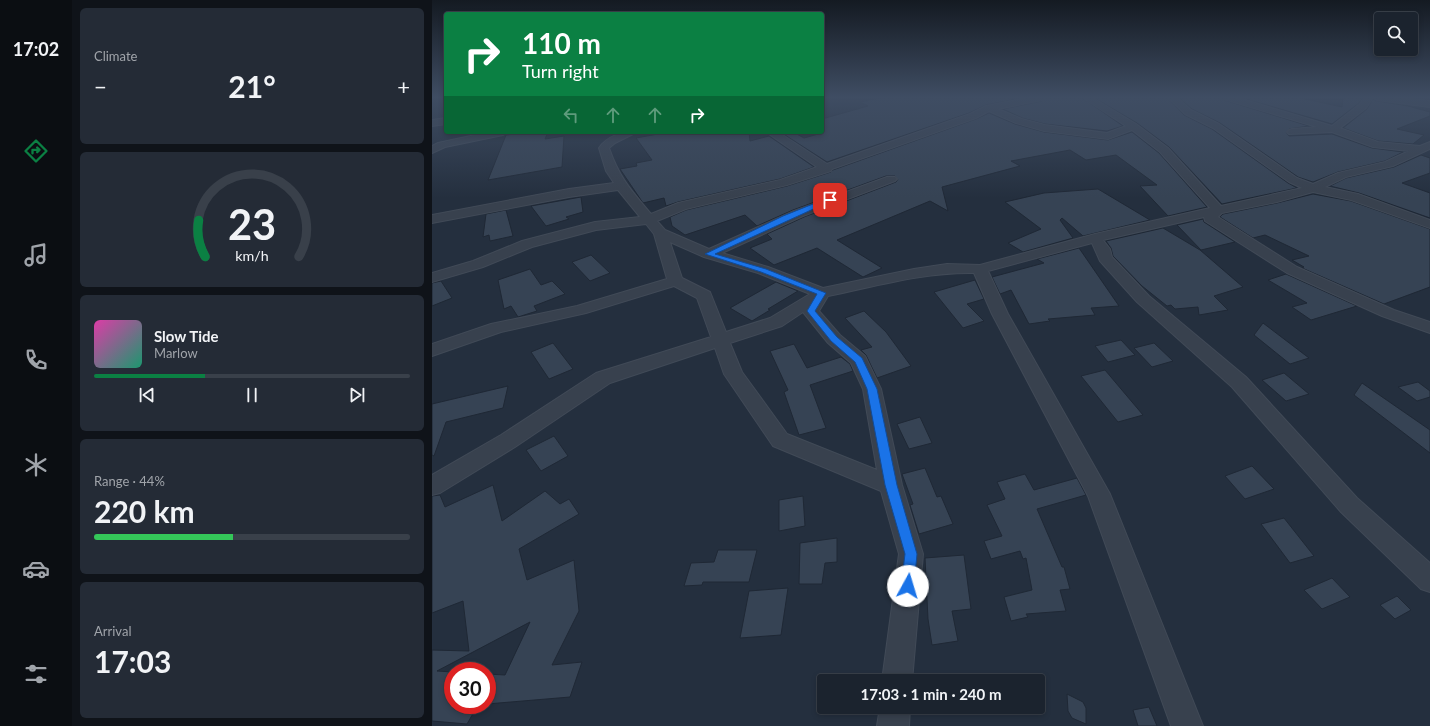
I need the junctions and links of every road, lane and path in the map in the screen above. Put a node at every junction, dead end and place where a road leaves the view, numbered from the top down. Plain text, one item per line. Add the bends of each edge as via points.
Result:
1 (932, 131) edge
2 (1068, 131) edge
3 (1121, 131) edge
4 (1139, 131) edge
5 (1223, 131) edge
6 (1307, 131) edge
7 (1338, 131) edge
8 (1292, 132) dead end
9 (459, 134) edge
10 (494, 134) edge
11 (627, 134) edge
12 (774, 134) edge
13 (432, 138) edge
14 (1425, 147) edge
15 (432, 150) edge
16 (827, 169) junction
17 (891, 179) dead end
18 (621, 186) junction
19 (1313, 188) junction
20 (1218, 210) junction
21 (432, 219) edge
22 (649, 220) junction
23 (1430, 224) edge
24 (660, 233) junction
25 (1095, 238) junction
26 (709, 254) junction
27 (980, 269) junction
28 (432, 278) edge
29 (675, 281) junction
30 (822, 293) junction
31 (1430, 328) edge
32 (722, 340) junction
33 (432, 350) edge
34 (891, 485) junction
35 (432, 486) edge
36 (1430, 580) edge
37 (898, 674) edge
38 (894, 714) edge
39 (893, 726) edge
40 (1187, 726) edge

1 - 16 street
2 - 3 street via 1108,136
4 - 20 street via 1164,150
5 - 19 street via 1293,180
6 - 8 street
7 - 14 street via 1377,145
9 - 13 street
10 - 15 street via 442,145
11 - 18 street via 611,141 604,148
12 - 16 street
14 - 19 street via 1389,164 1342,175
16 - 22 street via 783,183 682,206
17 - 26 street via 786,218
18 - 21 street via 569,193
18 - 22 street
19 - 20 street
19 - 23 street via 1354,197
20 - 25 street
20 - 31 street via 1210,218 1292,270 1388,313
22 - 24 street
22 - 28 street via 595,226 527,244 478,264
24 - 26 street
24 - 29 street
25 - 27 street
25 - 36 street via 1103,249 1105,258 1143,299 1239,382 1349,505
26 - 30 street via 763,270
27 - 30 street via 947,268 914,273
27 - 40 street via 1000,314 1099,494
29 - 32 street via 704,295
29 - 33 street via 580,310 497,328
30 - 32 street via 776,322
30 - 34 street via 811,311 834,339 859,360 872,389
32 - 34 street via 733,374 780,440
32 - 35 street via 603,378 508,441
34 - 37 street via 911,554
38 - 39 street

